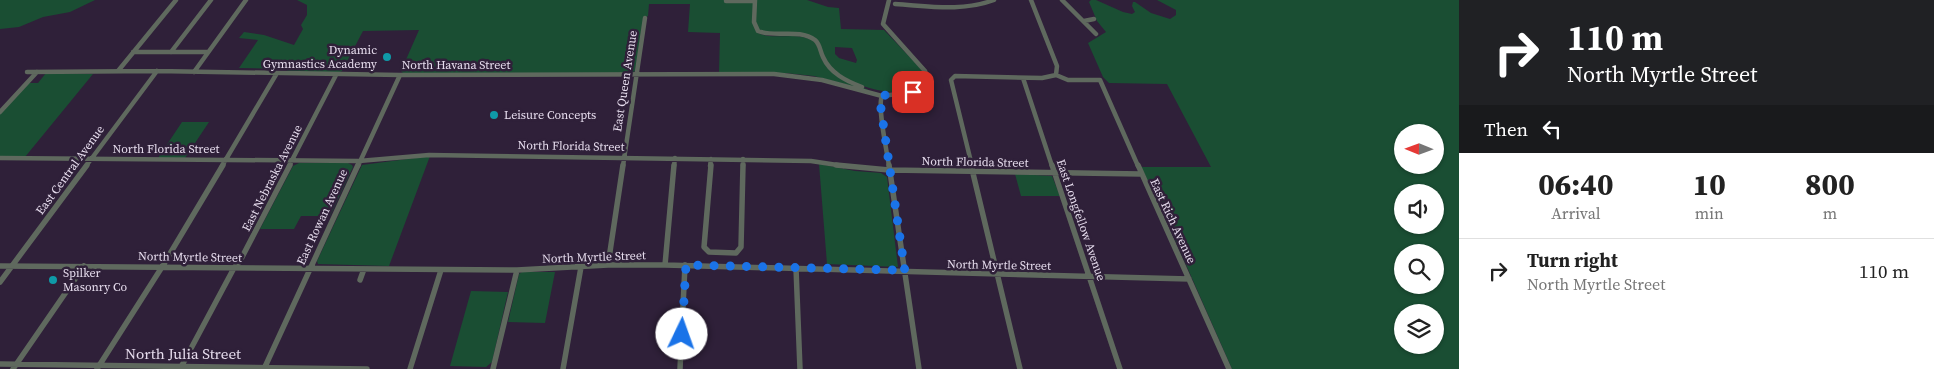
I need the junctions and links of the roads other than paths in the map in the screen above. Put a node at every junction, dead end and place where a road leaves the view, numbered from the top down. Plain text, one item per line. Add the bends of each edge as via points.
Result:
1 (176, 0) edge
2 (212, 0) edge
3 (246, 0) edge
4 (889, 0) edge
5 (994, 0) edge
6 (1031, 0) edge
7 (1062, 0) edge
8 (726, 1) edge
9 (755, 1) edge
10 (895, 4) dead end
11 (645, 18) dead end
12 (1094, 19) dead end
13 (1084, 21) junction
14 (1096, 34) dead end
15 (133, 52) junction
16 (171, 52) junction
17 (208, 52) junction
18 (118, 71) junction
19 (157, 71) junction
20 (27, 72) dead end
21 (37, 72) junction
22 (194, 72) junction
23 (276, 73) junction
24 (637, 74) junction
25 (336, 75) junction
26 (400, 75) junction
27 (1056, 75) junction
28 (1023, 78) junction
29 (874, 93) junction
30 (882, 96) junction
31 (0, 112) edge
32 (624, 156) junction
33 (0, 158) edge
34 (675, 158) junction
35 (90, 159) junction
36 (710, 159) junction
37 (743, 159) junction
38 (225, 160) junction
39 (292, 160) junction
40 (359, 161) junction
41 (889, 170) junction
42 (973, 172) junction
43 (1055, 173) junction
44 (1141, 174) junction
45 (608, 265) junction
46 (665, 265) junction
47 (686, 265) junction
48 (0, 266) edge
49 (12, 266) junction
50 (84, 266) junction
51 (162, 267) junction
52 (581, 267) junction
53 (234, 268) junction
54 (309, 268) junction
55 (796, 268) junction
56 (364, 269) junction
57 (442, 270) junction
58 (517, 270) junction
59 (905, 272) junction
60 (998, 276) junction
61 (1090, 277) junction
62 (1189, 279) junction
63 (360, 280) dead end
64 (0, 282) edge
65 (0, 364) edge
66 (15, 367) edge
67 (97, 368) edge
68 (180, 368) edge
69 (264, 368) edge
70 (326, 369) edge
71 (367, 369) edge
72 (410, 369) edge
73 (493, 369) edge
74 (563, 369) edge
75 (680, 369) edge
76 (800, 369) edge
77 (919, 369) edge
78 (1020, 369) edge
79 (1120, 369) edge
80 (1229, 369) edge

1 - 15 street
2 - 16 street
3 - 17 street
4 - 30 street via 883,24 925,70 929,83 916,92
5 - 10 street via 960,8
6 - 27 street via 1057,66
7 - 13 street
8 - 9 street
9 - 29 street via 754,22 760,32 813,39 834,72
11 - 24 street, East Queen Avenue
12 - 13 street
13 - 14 street
15 - 16 street
15 - 18 street
16 - 17 street
17 - 22 street
18 - 19 street, North Havana Street
18 - 21 street, North Havana Street
19 - 22 street, North Havana Street
19 - 35 street, East Central Avenue
20 - 21 street, North Havana Street
21 - 31 street
22 - 23 street, North Havana Street
23 - 25 street, North Havana Street
23 - 38 street
24 - 26 street, North Havana Street
24 - 29 street, North Havana Street via 786,75
24 - 32 street, East Queen Avenue
25 - 26 street, North Havana Street
25 - 39 street, East Nebraska Avenue
26 - 40 street, East Rowan Avenue
27 - 28 street
27 - 44 street, East Rich Avenue via 1068,80 1100,80
28 - 42 street via 952,78
28 - 43 street, East Longfellow Avenue
29 - 30 street, North Havana Street
30 - 41 street via 880,105
32 - 34 street, North Florida Street
32 - 40 street, North Florida Street via 429,155
32 - 45 street, East Queen Avenue
33 - 35 street, North Florida Street
34 - 36 street, North Florida Street
34 - 46 street
35 - 38 street, North Florida Street
35 - 49 street, East Central Avenue
36 - 37 street, North Florida Street
36 - 37 street via 704,248 709,252 736,254 740,247
37 - 41 street, North Florida Street via 810,160
38 - 39 street, North Florida Street
38 - 51 street
39 - 40 street, North Florida Street
39 - 53 street, East Nebraska Avenue
40 - 54 street, East Rowan Avenue
41 - 42 street, North Florida Street
41 - 59 street
42 - 43 street, North Florida Street
42 - 60 street
43 - 44 street, North Florida Street
43 - 61 street, East Longfellow Avenue
44 - 62 street, East Rich Avenue
45 - 46 street, North Myrtle Street
45 - 52 street, North Myrtle Street
46 - 47 street, North Myrtle Street
47 - 55 street, North Myrtle Street
47 - 75 street
48 - 49 street, North Myrtle Street
49 - 50 street, North Myrtle Street
49 - 64 street, East Central Avenue
50 - 51 street, North Myrtle Street
50 - 66 street
51 - 53 street, North Myrtle Street
51 - 67 street
52 - 58 street, North Myrtle Street
52 - 74 street
53 - 54 street, North Myrtle Street
53 - 68 street, East Nebraska Avenue
54 - 56 street, North Myrtle Street
54 - 69 street, East Rowan Avenue
55 - 59 street, North Myrtle Street
55 - 76 street
56 - 57 street, North Myrtle Street
56 - 63 street
57 - 58 street, North Myrtle Street
57 - 72 street
58 - 73 street
59 - 60 street, North Myrtle Street
59 - 77 street
60 - 61 street, North Myrtle Street
60 - 78 street
61 - 62 street, North Myrtle Street
61 - 79 street, East Longfellow Avenue
62 - 80 street, East Rich Avenue
65 - 66 street, North Julia Street
66 - 67 street, North Julia Street
67 - 68 street, North Julia Street
68 - 69 street, North Julia Street
69 - 70 street, North Julia Street
70 - 71 street, North Julia Street

